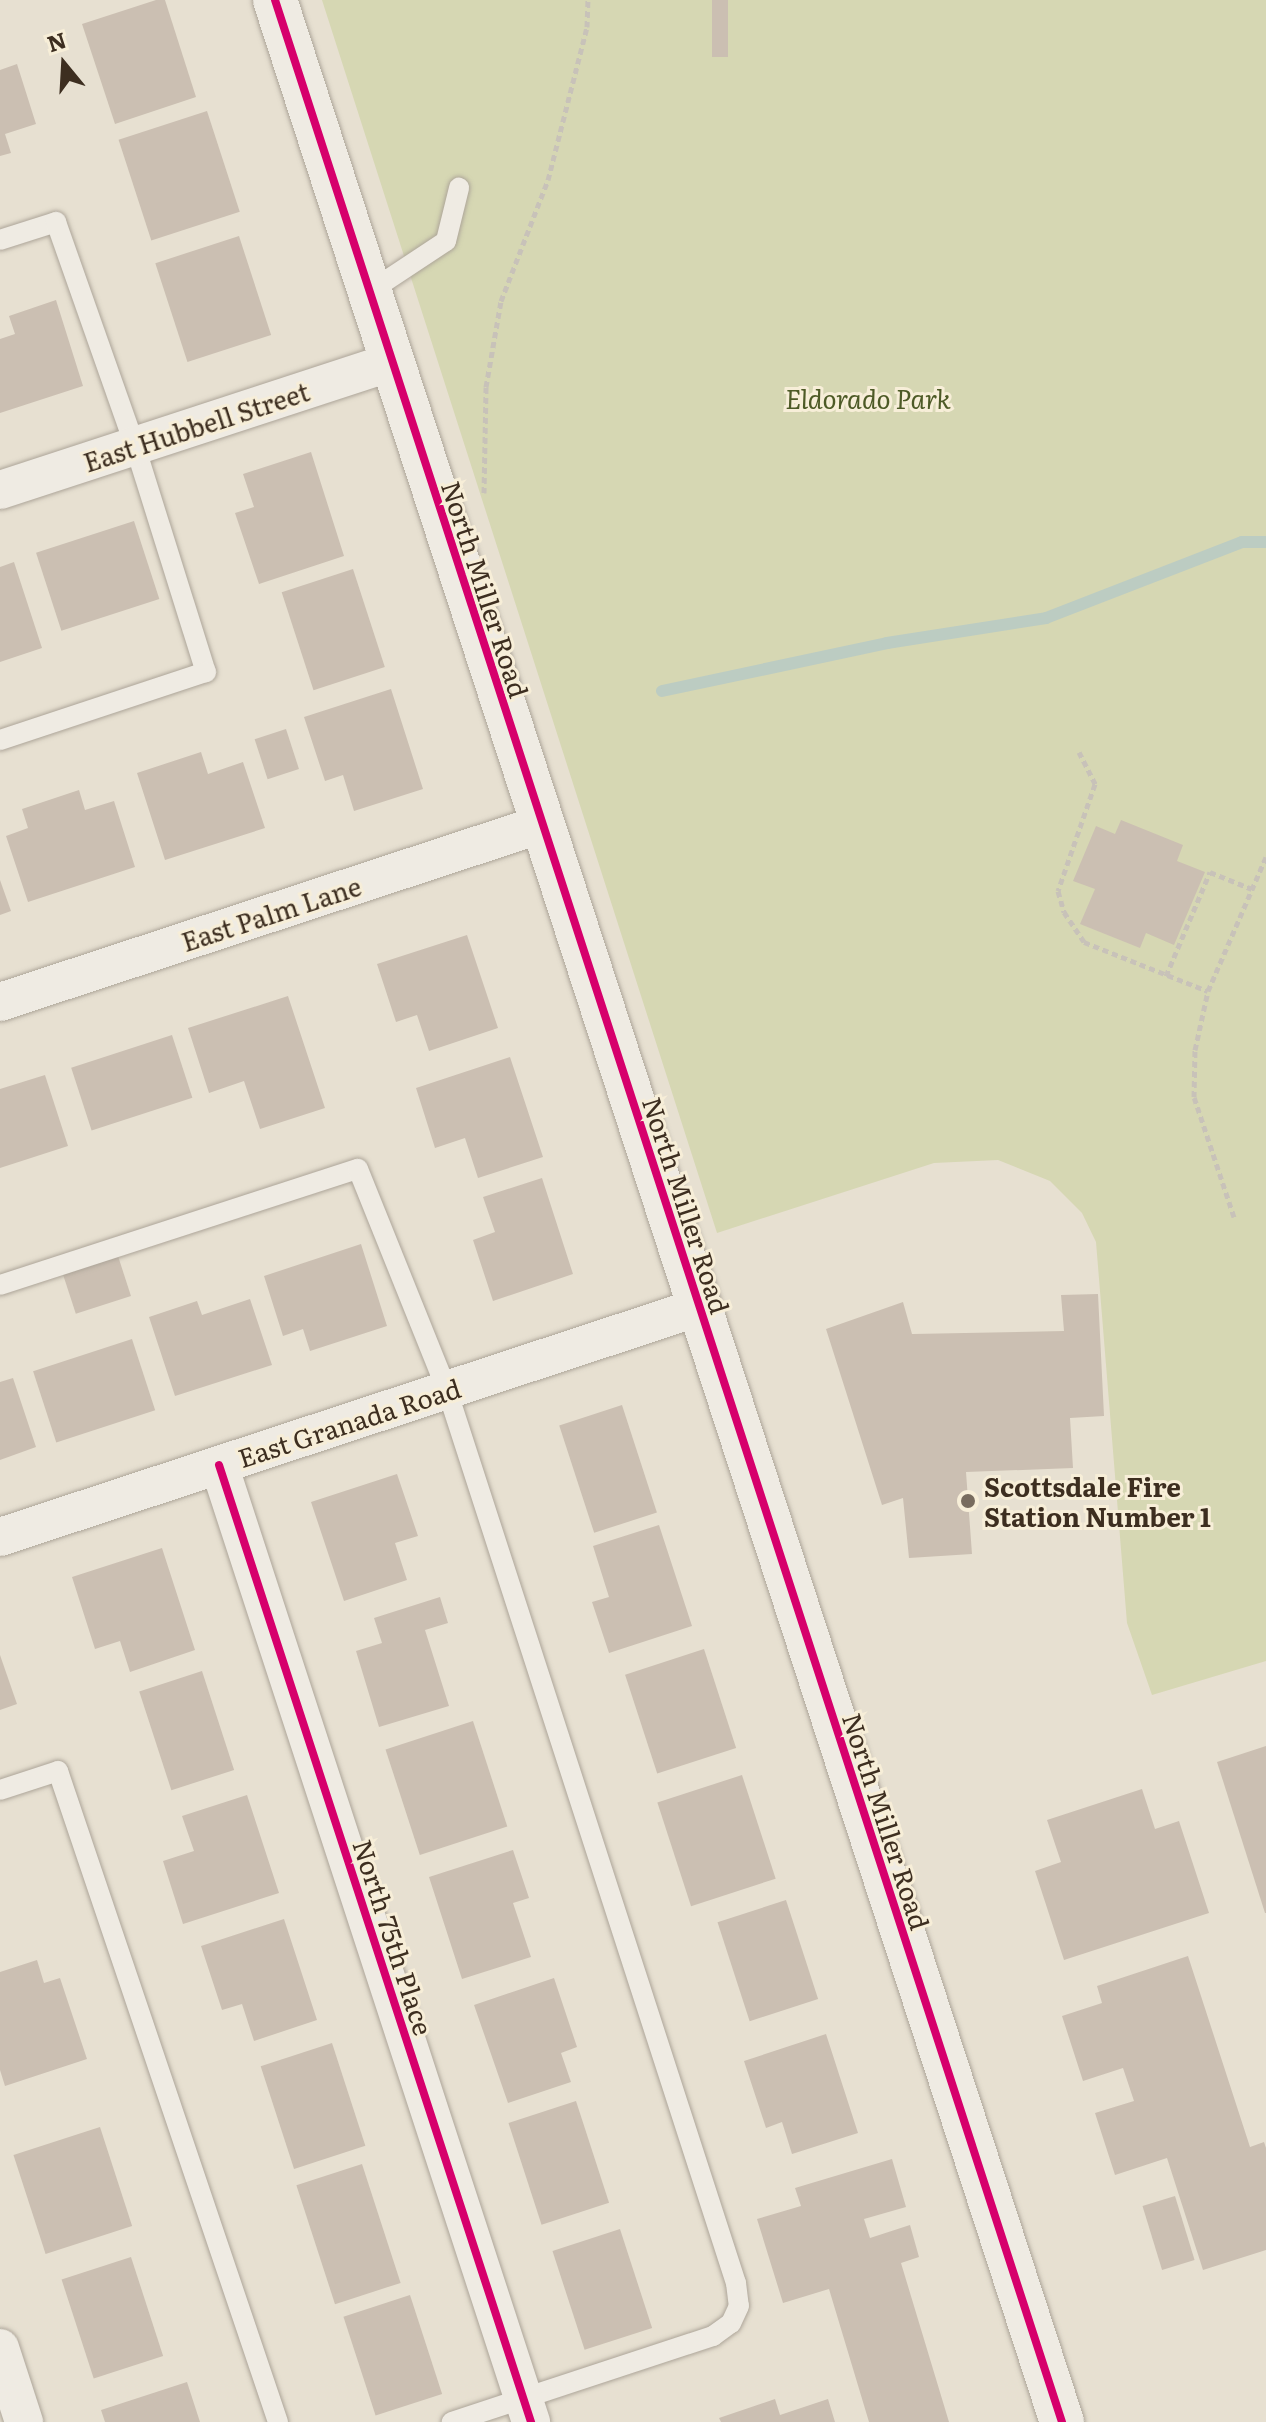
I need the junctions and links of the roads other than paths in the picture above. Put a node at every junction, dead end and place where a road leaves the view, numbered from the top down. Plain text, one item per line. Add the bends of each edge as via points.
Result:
1 (275, 0) edge
2 (459, 188) dead end
3 (0, 240) edge
4 (369, 292) junction
5 (391, 362) junction
6 (135, 446) junction
7 (0, 490) edge
8 (0, 740) edge
9 (542, 824) junction
10 (0, 1002) edge
11 (0, 1285) edge
12 (699, 1307) junction
13 (447, 1390) junction
14 (219, 1465) junction
15 (0, 1537) edge
16 (0, 1790) edge
17 (0, 2348) edge
18 (527, 2411) edge
19 (24, 2422) edge
20 (278, 2422) edge
21 (452, 2422) edge
22 (1062, 2422) edge

1 - 4 street, North Miller Road
2 - 4 lane via 446,241
3 - 6 lane via 56,222
4 - 5 street, North Miller Road
5 - 6 street, East Hubbell Street
5 - 9 street, North Miller Road
6 - 7 street, East Hubbell Street
6 - 8 lane via 206,672
9 - 10 street, East Palm Lane
9 - 12 street, North Miller Road
11 - 13 lane via 358,1169
12 - 13 street, East Granada Road
12 - 22 street, North Miller Road
13 - 14 street, East Granada Road
13 - 18 lane via 739,2295 737,2315 713,2336
14 - 15 street, East Granada Road
14 - 18 street, North 75th Place
16 - 20 lane via 58,1771
17 - 19 street
18 - 21 lane

